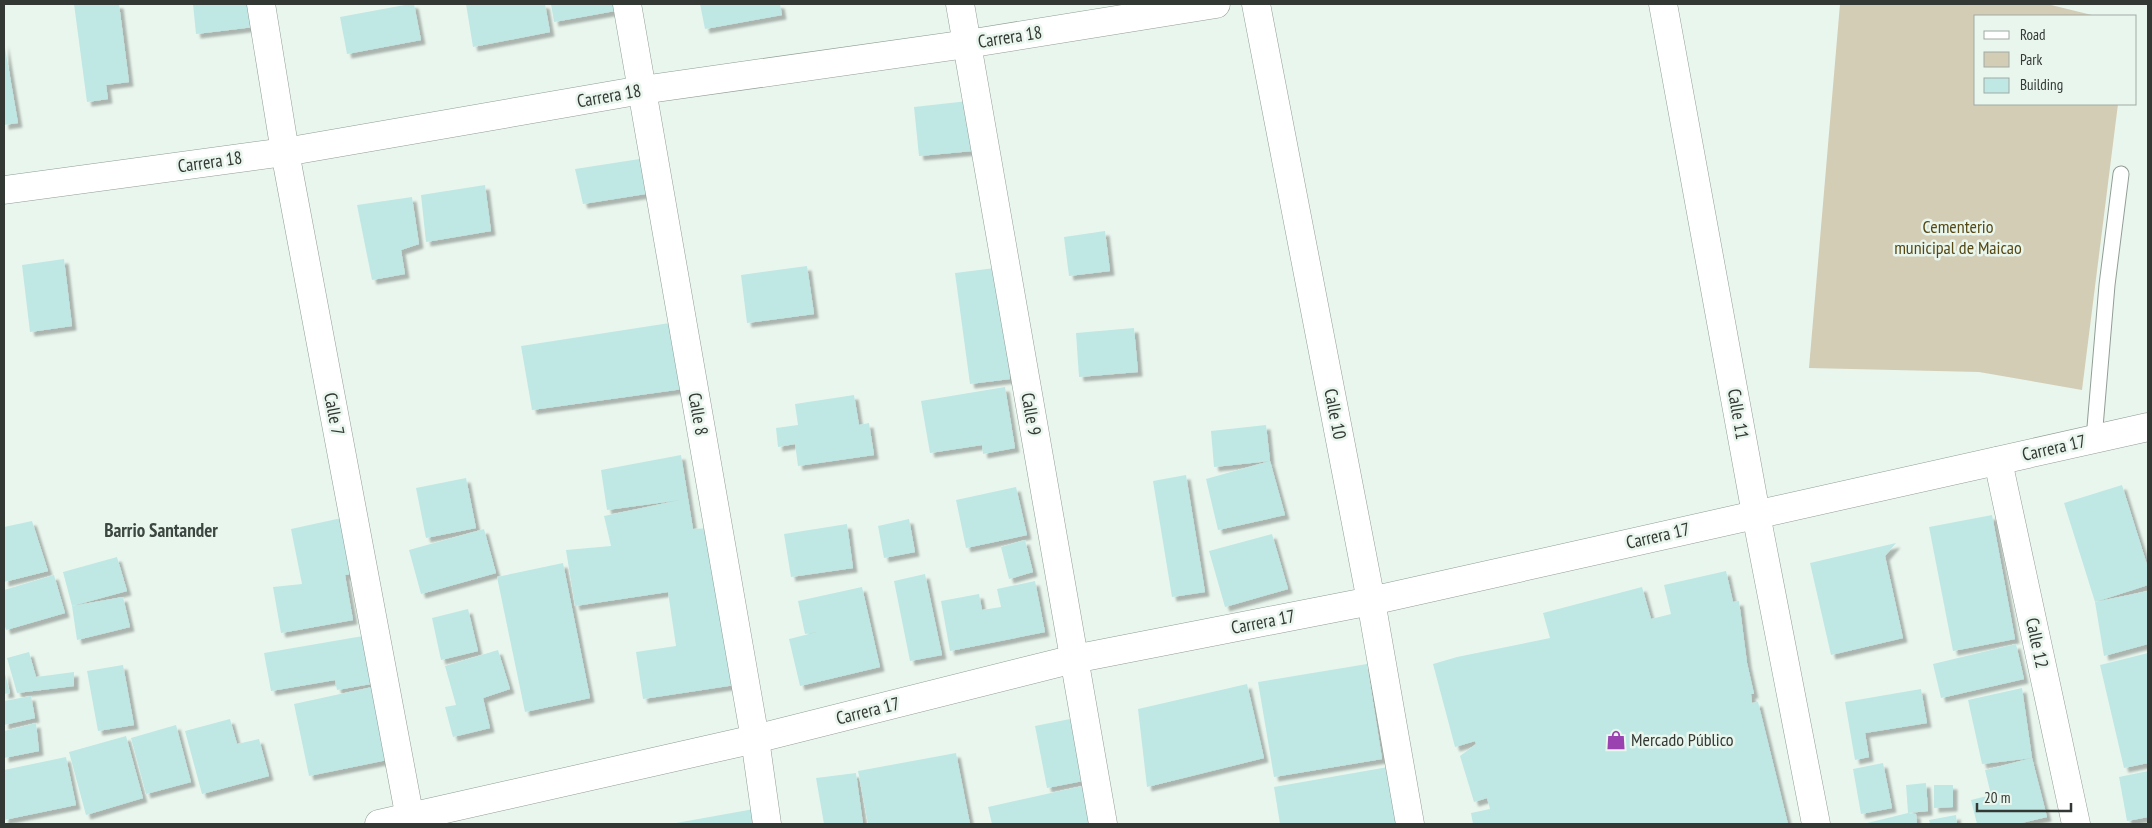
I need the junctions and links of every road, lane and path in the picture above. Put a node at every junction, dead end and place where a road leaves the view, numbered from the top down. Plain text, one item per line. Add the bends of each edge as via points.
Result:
1 (261, 4) edge
2 (627, 4) edge
3 (960, 4) edge
4 (1216, 4) edge
5 (1256, 4) edge
6 (1663, 4) edge
7 (967, 44) junction
8 (642, 90) junction
9 (285, 152) junction
10 (2121, 174) dead end
11 (4, 190) edge
12 (2148, 427) edge
13 (2094, 439) junction
14 (1998, 461) junction
15 (1756, 514) junction
16 (1371, 601) junction
17 (1074, 659) junction
18 (755, 739) junction
19 (411, 821) edge
20 (379, 824) edge
21 (767, 824) edge
22 (1103, 824) edge
23 (1410, 824) edge
24 (1816, 824) edge
25 (2076, 824) edge

1 - 9 street, Calle 7
2 - 8 street, Calle 8
3 - 7 street, Calle 9
4 - 7 street, Carrera 18
5 - 16 street, Calle 10
6 - 15 street, Calle 11
7 - 8 street, Carrera 18
7 - 17 street, Calle 9
8 - 9 street, Carrera 18
8 - 18 street, Calle 8
9 - 11 street, Carrera 18
9 - 19 street, Calle 7
10 - 13 lane via 2107,285
12 - 13 street, Carrera 17
13 - 14 street, Carrera 17
14 - 15 street, Carrera 17
14 - 25 street, Calle 12
15 - 16 street, Carrera 17
15 - 24 street, Calle 11
16 - 17 street, Carrera 17
16 - 23 street, Calle 10
17 - 18 street, Carrera 17
17 - 22 street, Calle 9
18 - 19 street, Carrera 17
18 - 21 street, Calle 8
19 - 20 street, Carrera 17

